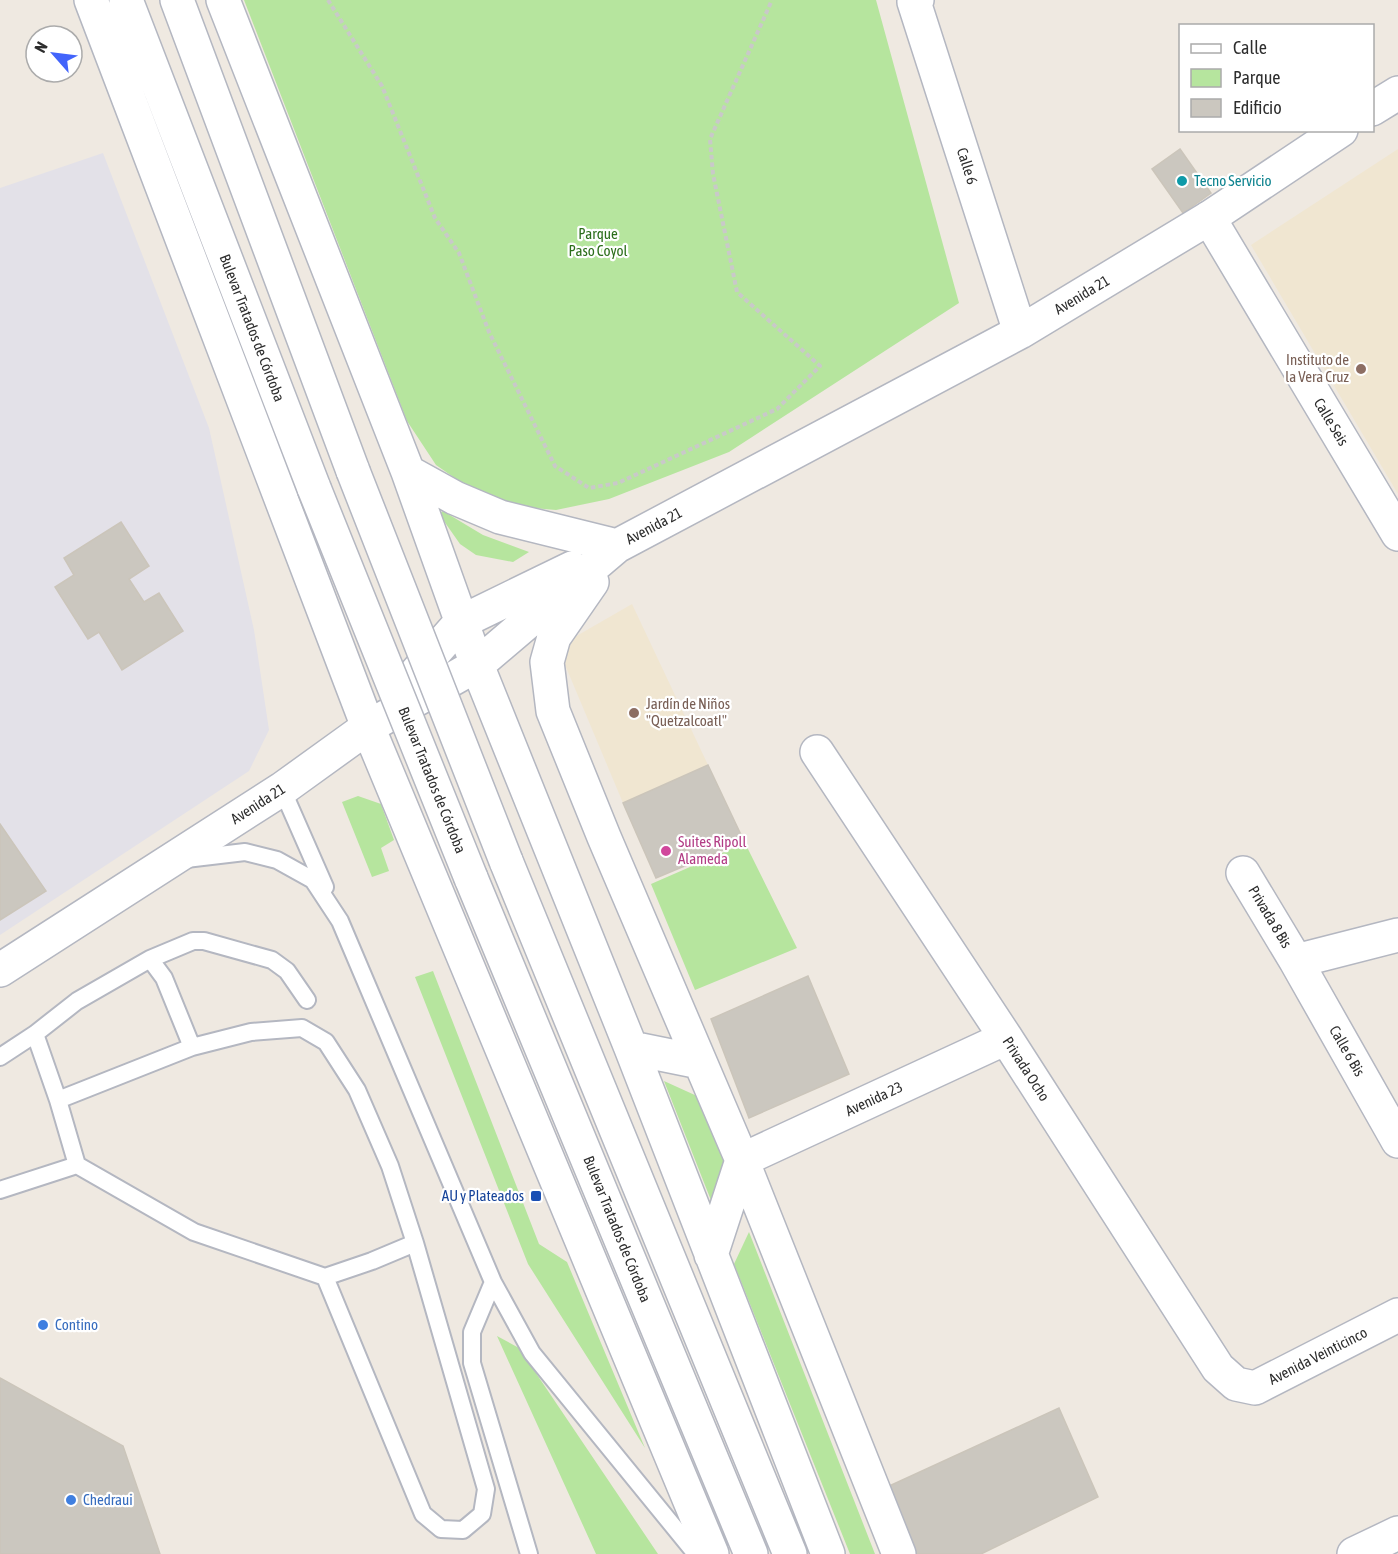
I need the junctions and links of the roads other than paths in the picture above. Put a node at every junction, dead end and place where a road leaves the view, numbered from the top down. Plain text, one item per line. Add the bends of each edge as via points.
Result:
1 (91, 0) edge
2 (126, 0) edge
3 (177, 0) edge
4 (223, 0) edge
5 (915, 1) edge
6 (1398, 93) edge
7 (1374, 109) edge
8 (1338, 132) edge
9 (1209, 218) junction
10 (1020, 332) junction
11 (408, 472) junction
12 (1398, 534) edge
13 (617, 546) junction
14 (461, 622) junction
15 (477, 665) junction
16 (368, 727) junction
17 (817, 752) dead end
18 (282, 789) junction
19 (171, 861) junction
20 (1243, 873) dead end
21 (340, 921) junction
22 (1398, 935) edge
23 (150, 959) junction
24 (1296, 961) junction
25 (0, 970) edge
26 (307, 1000) dead end
27 (35, 1034) junction
28 (1006, 1038) junction
29 (192, 1047) junction
30 (631, 1048) junction
31 (0, 1057) edge
32 (700, 1062) junction
33 (58, 1100) junction
34 (1398, 1141) edge
35 (742, 1160) junction
36 (76, 1165) junction
37 (0, 1190) edge
38 (415, 1243) junction
39 (711, 1255) junction
40 (325, 1277) junction
41 (493, 1282) junction
42 (1398, 1315) edge
43 (1236, 1384) joint
44 (1398, 1533) edge
45 (529, 1554) edge
46 (696, 1554) edge
47 (712, 1554) edge
48 (751, 1554) edge
49 (790, 1554) edge
50 (828, 1554) edge
51 (899, 1554) edge
52 (1354, 1554) edge

1 - 16 street
2 - 48 street, Bulevar Tratados de Córdoba, bridge via 314,488
3 - 49 street, bridge via 353,471 506,861
4 - 11 street
5 - 10 street, Calle 6
6 - 7 street
8 - 9 street, Avenida 21
9 - 10 street, Avenida 21
9 - 12 street, Calle Seis
10 - 13 street, Avenida 21
11 - 13 street via 454,498 500,517
11 - 14 street
13 - 14 street
13 - 15 street, Avenida 21
13 - 32 street via 554,637 548,662 553,711
14 - 15 street
14 - 16 street
15 - 16 street, Avenida 21
15 - 30 street
16 - 18 street, Avenida 21
16 - 47 street
17 - 28 street, Privada Ocho
18 - 19 street, Avenida 21
18 - 21 lane
19 - 21 lane via 245,852 277,860 313,880
19 - 25 street, Avenida 21
20 - 24 street, Privada 8 Bis
21 - 41 lane
22 - 24 street
23 - 26 lane via 193,941 228,947 272,960 287,971
23 - 27 lane via 77,1001
23 - 29 lane via 164,978
24 - 34 street, Calle 6 Bis
27 - 31 lane
27 - 33 lane
28 - 35 street, Avenida 23
28 - 43 street, Privada Ocho via 1218,1368
29 - 33 lane
29 - 38 lane via 251,1032 302,1028 326,1042 357,1090 390,1166
30 - 32 street
30 - 39 street
32 - 35 street
33 - 36 lane
35 - 39 street
35 - 51 street
36 - 37 lane
36 - 40 lane via 194,1232
38 - 40 lane
38 - 40 lane via 486,1489 482,1514 463,1530 441,1529 423,1514
39 - 50 street
41 - 45 lane via 472,1332 472,1364
41 - 46 lane via 532,1353
42 - 43 street, Avenida Veinticinco via 1255,1388
44 - 52 street

